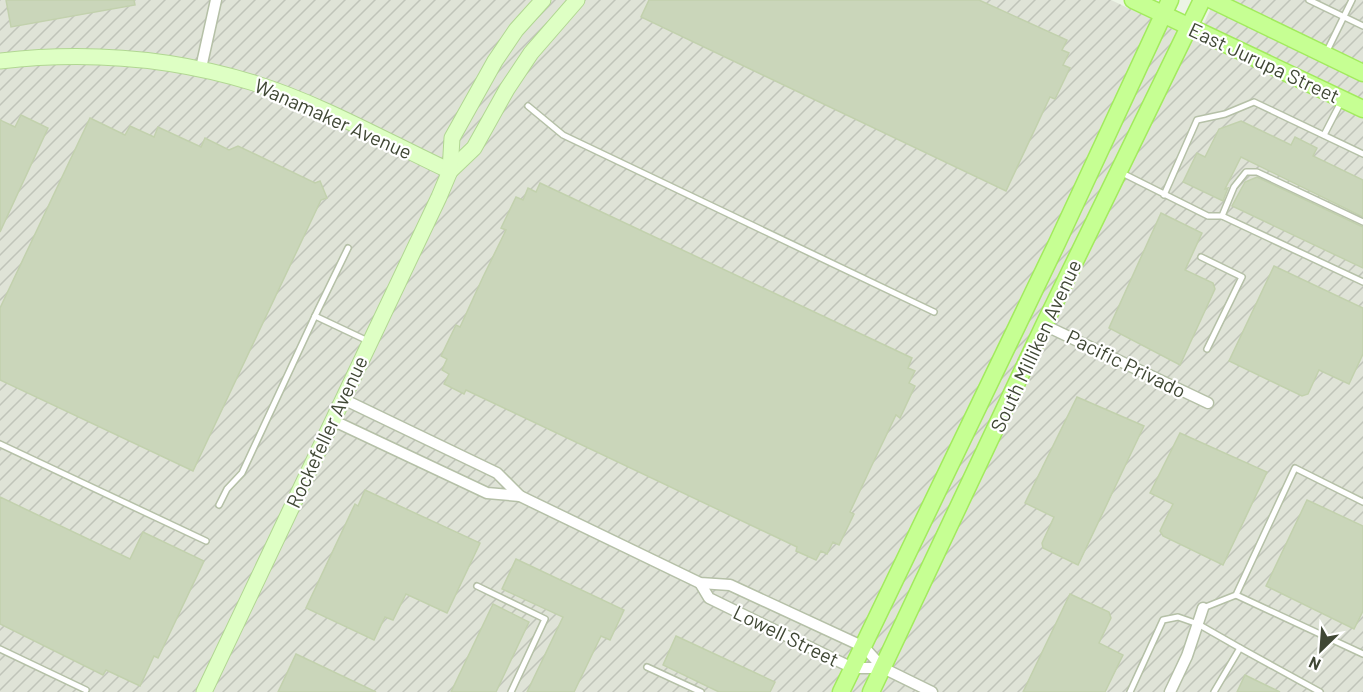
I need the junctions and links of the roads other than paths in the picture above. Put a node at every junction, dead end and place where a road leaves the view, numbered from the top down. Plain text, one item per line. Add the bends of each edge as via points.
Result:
1 (216, 0) edge
2 (543, 0) edge
3 (577, 0) edge
4 (1134, 0) edge
5 (1202, 0) edge
6 (1212, 0) edge
7 (1309, 0) edge
8 (1352, 0) edge
9 (1166, 7) edge
10 (1344, 17) junction
11 (1363, 26) edge
12 (1190, 27) junction
13 (1325, 55) junction
14 (0, 61) edge
15 (201, 68) junction
16 (1363, 73) edge
17 (1342, 99) junction
18 (528, 106) dead end
19 (1363, 109) edge
20 (1324, 135) junction
21 (1363, 154) edge
22 (450, 171) junction
23 (1119, 172) junction
24 (1164, 195) junction
25 (1222, 216) junction
26 (1363, 222) edge
27 (348, 248) dead end
28 (1201, 257) dead end
29 (1363, 282) edge
30 (934, 312) dead end
31 (315, 316) junction
32 (1044, 325) junction
33 (370, 342) junction
34 (1207, 349) dead end
35 (343, 399) junction
36 (1208, 403) dead end
37 (332, 420) junction
38 (0, 444) edge
39 (520, 496) junction
40 (1363, 502) edge
41 (219, 505) dead end
42 (206, 541) dead end
43 (700, 583) junction
44 (477, 586) dead end
45 (1236, 595) junction
46 (1203, 608) joint
47 (1198, 624) junction
48 (864, 647) junction
49 (1240, 648) junction
50 (0, 650) edge
51 (1363, 654) edge
52 (647, 667) dead end
53 (853, 668) junction
54 (883, 668) junction
55 (86, 690) dead end
56 (204, 692) edge
57 (511, 692) edge
58 (700, 692) edge
59 (841, 692) edge
60 (871, 692) edge
61 (932, 692) edge
62 (1130, 692) edge
63 (1170, 692) edge
64 (1214, 692) edge
65 (1320, 692) edge

1 - 15 street
2 - 22 street, Rockefeller Avenue via 516,30 472,100 452,138
3 - 22 street, Rockefeller Avenue via 519,71 474,148
4 - 9 main road, East Jurupa Street
5 - 12 main road, South Milliken Avenue
6 - 13 main road, East Jurupa Street
7 - 10 lane
8 - 10 lane
9 - 12 main road, East Jurupa Street
9 - 48 main road, South Milliken Avenue
10 - 11 lane
10 - 13 lane
12 - 17 main road, East Jurupa Street
12 - 23 main road, South Milliken Avenue
13 - 16 main road, East Jurupa Street
14 - 15 street, Wanamaker Avenue via 117,57
15 - 22 street, Wanamaker Avenue via 300,100
17 - 19 main road, East Jurupa Street
17 - 20 lane
18 - 30 lane via 562,135
20 - 21 lane
20 - 24 lane via 1254,102 1197,120
22 - 33 street, Rockefeller Avenue
23 - 24 lane
23 - 32 main road, South Milliken Avenue
24 - 25 lane via 1208,216
25 - 26 lane via 1234,187 1246,172 1257,172
25 - 29 lane
27 - 31 lane
28 - 34 lane via 1242,277
31 - 33 lane
31 - 41 lane via 242,473
32 - 36 street, Pacific Privado
32 - 54 main road, South Milliken Avenue
33 - 35 street, Rockefeller Avenue
35 - 37 street, Rockefeller Avenue
35 - 39 street, Lowell Street via 497,473
37 - 39 street, Lowell Street via 487,493
37 - 56 street, Rockefeller Avenue
38 - 42 lane
39 - 43 street, Lowell Street
40 - 45 lane via 1294,468
43 - 48 street, Lowell Street via 730,585
43 - 53 street, Lowell Street via 709,598
44 - 57 lane via 545,619
45 - 46 lane
45 - 51 lane
46 - 47 street
47 - 49 lane
47 - 62 lane via 1178,616 1163,620
47 - 63 street
48 - 53 main road, South Milliken Avenue
48 - 54 street, Lowell Street
49 - 64 lane
49 - 65 lane
50 - 55 lane
52 - 58 lane
53 - 54 street, Lowell Street
53 - 59 main road, South Milliken Avenue
54 - 60 main road, South Milliken Avenue
54 - 61 street, Lowell Street

